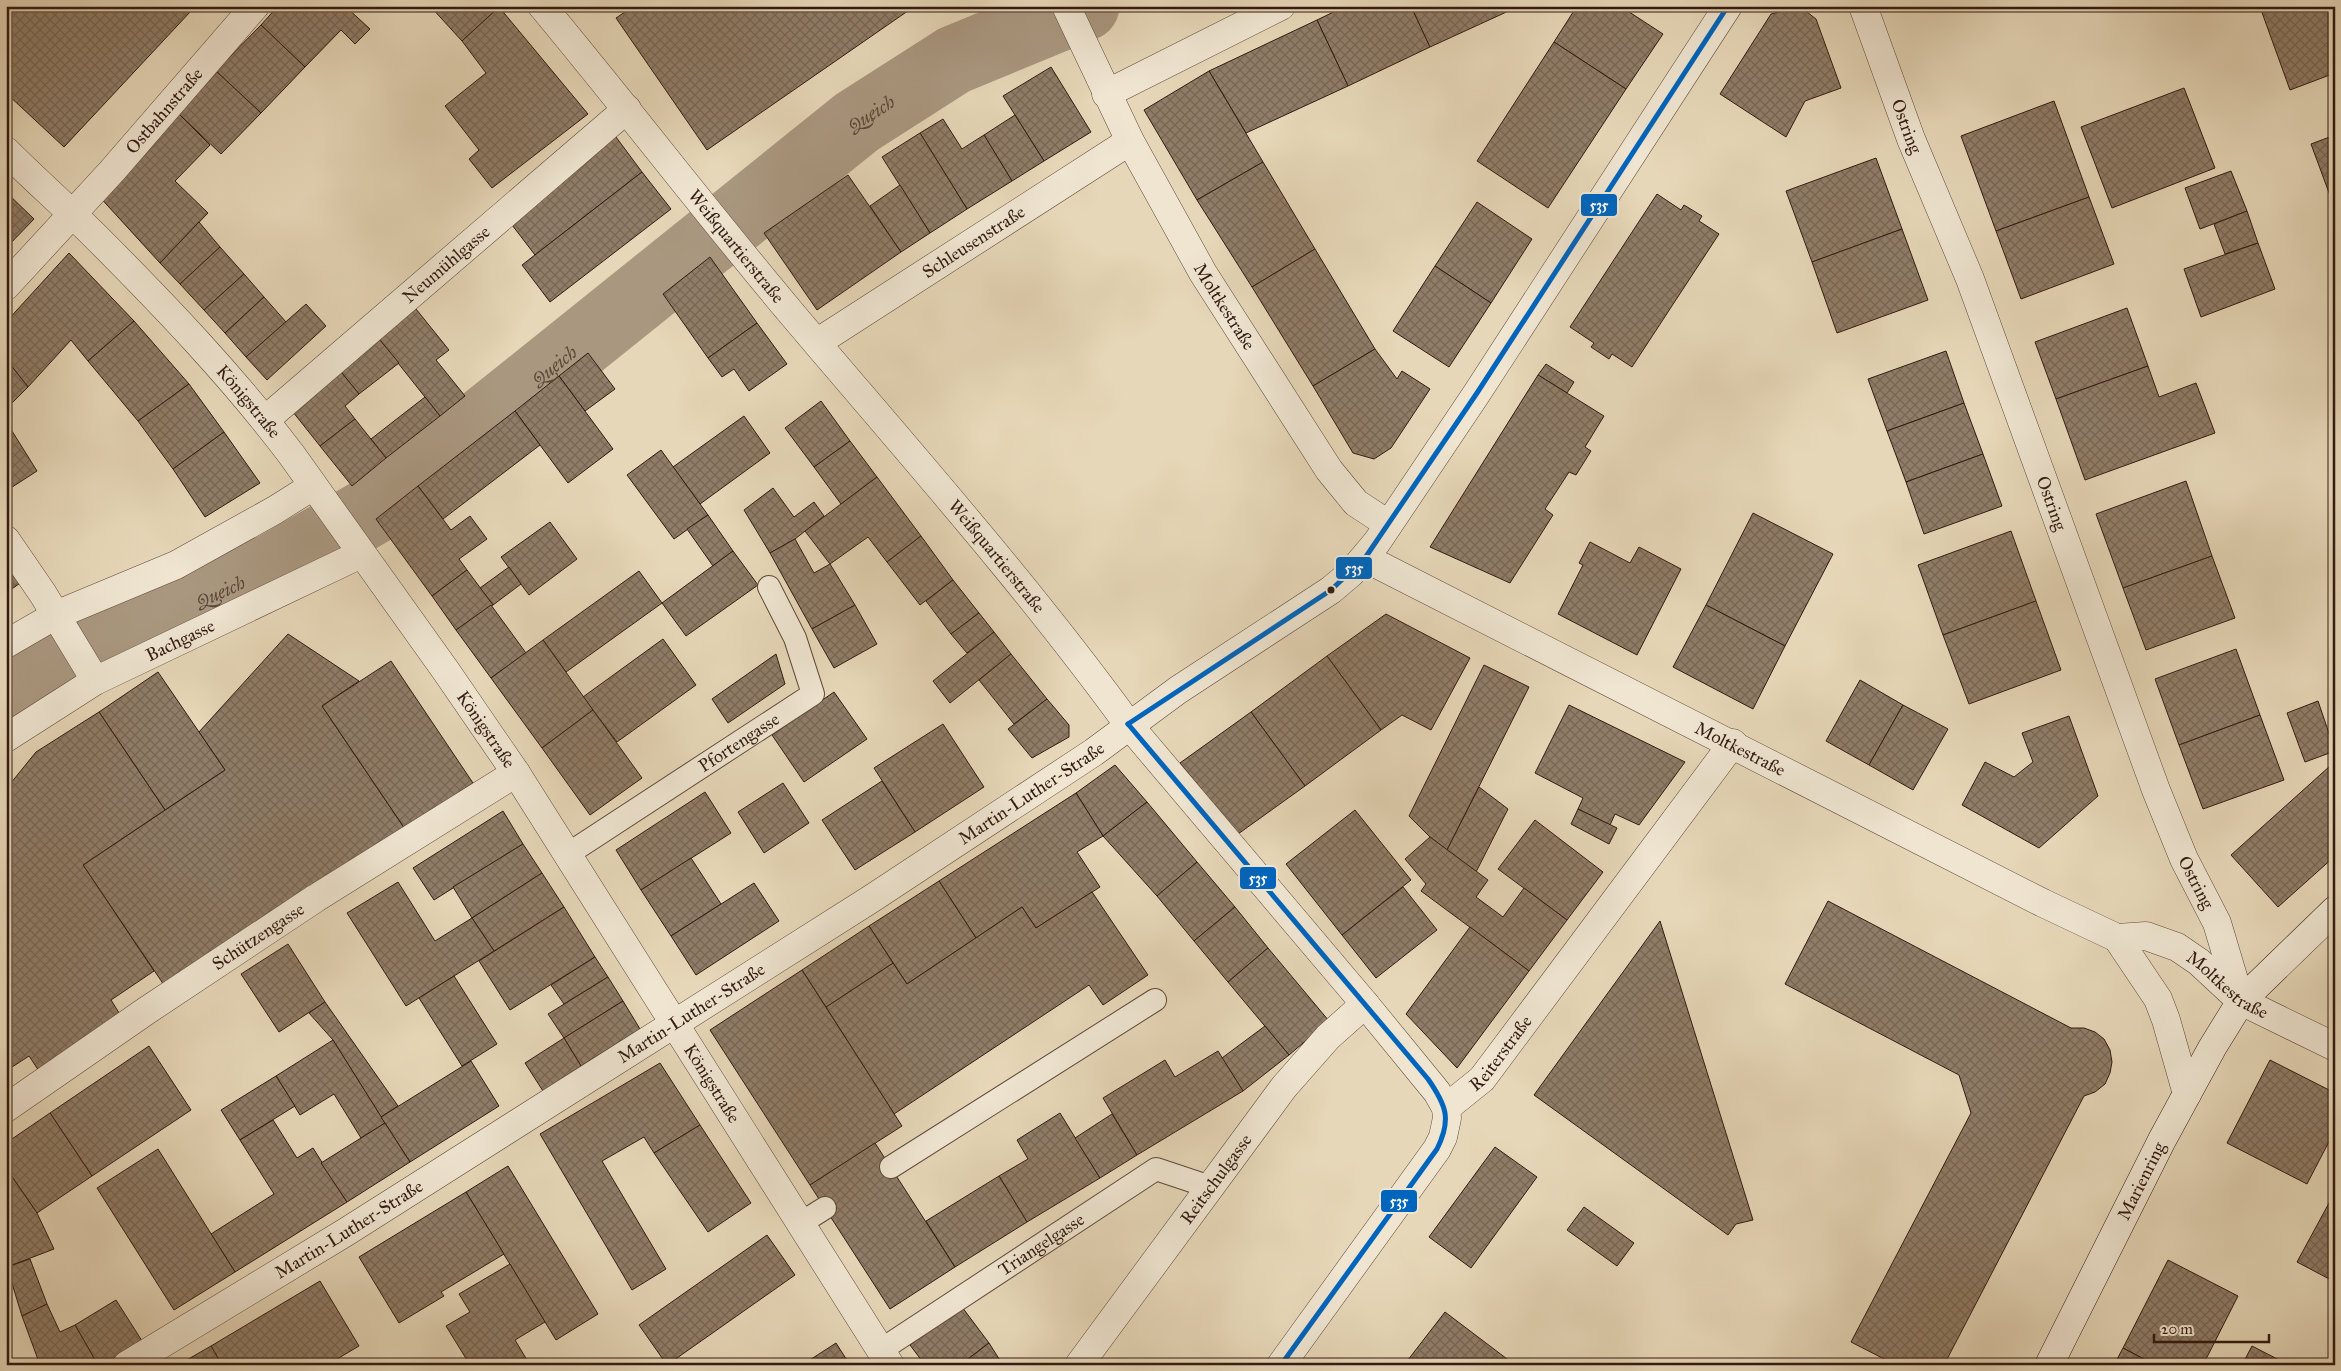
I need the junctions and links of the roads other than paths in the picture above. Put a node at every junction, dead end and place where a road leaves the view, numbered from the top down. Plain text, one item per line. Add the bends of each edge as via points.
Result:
1 (255, 6) edge
2 (542, 6) edge
3 (1066, 6) edge
4 (1281, 6) edge
5 (1728, 6) edge
6 (1863, 6) edge
7 (1106, 94) junction
8 (627, 108) junction
9 (1130, 141) junction
10 (6, 152) edge
11 (72, 215) junction
12 (6, 286) edge
13 (818, 342) junction
14 (265, 420) junction
15 (318, 493) junction
16 (1388, 524) junction
17 (6, 540) edge
18 (361, 554) junction
19 (1365, 558) junction
20 (769, 587) dead end
21 (56, 615) junction
22 (6, 644) edge
23 (89, 670) dead end
24 (1128, 724) junction
25 (6, 738) edge
26 (1733, 743) junction
27 (516, 773) junction
28 (568, 854) junction
29 (2335, 910) edge
30 (2117, 938) junction
31 (1155, 1000) dead end
32 (2241, 1001) junction
33 (1366, 1004) junction
34 (674, 1024) junction
35 (2335, 1047) edge
36 (2187, 1094) junction
37 (6, 1108) edge
38 (1446, 1108) junction
39 (891, 1167) dead end
40 (1210, 1187) junction
41 (825, 1208) dead end
42 (802, 1223) junction
43 (885, 1357) edge
44 (127, 1365) edge
45 (1079, 1365) edge
46 (1281, 1365) edge
47 (2049, 1365) edge

1 - 11 street, Ostbahnstraße
2 - 8 street, Weißquartierstraße
3 - 7 street, Moltkestraße
4 - 7 street
5 - 16 street, Martin-Luther-Straße
6 - 32 street, Ostring via 1911,139 1970,279 2156,790 2184,859 2217,923
7 - 9 street, Moltkestraße
8 - 13 street, Weißquartierstraße via 735,245
8 - 14 street, Neumühlgasse
9 - 13 street, Schleusenstraße
9 - 16 street, Moltkestraße via 1203,273 1329,470 1356,503
10 - 11 street, Königstraße
11 - 12 street, Ostbahnstraße
11 - 14 street, Königstraße via 188,334
13 - 24 street, Weißquartierstraße via 979,535
14 - 15 street, Königstraße
15 - 18 street, Königstraße
15 - 21 street via 275,510 176,565
16 - 19 street, Martin-Luther-Straße
17 - 21 street
18 - 25 street, Bachgasse via 95,681
18 - 27 street, Königstraße
19 - 24 street, Martin-Luther-Straße via 1330,590
19 - 26 street, Moltkestraße
20 - 28 lane, Pfortengasse via 795,638 813,694
21 - 22 street
21 - 23 street
24 - 33 street, Weißquartierstraße
24 - 34 street, Martin-Luther-Straße via 1094,752
26 - 30 street, Moltkestraße
26 - 38 street, Reiterstraße via 1482,1080
27 - 28 street, Königstraße
27 - 37 street, Schützengasse via 316,898
28 - 34 street, Königstraße
29 - 32 street, Marienring
30 - 32 street, Moltkestraße via 2146,936 2177,947 2199,962
30 - 36 street via 2158,999
31 - 39 lane
32 - 35 street, Moltkestraße
32 - 36 street, Marienring
33 - 38 street, Weißquartierstraße via 1428,1078
33 - 40 street, Reitschulgasse via 1328,1038 1284,1088
34 - 42 street, Königstraße
34 - 44 street, Martin-Luther-Straße via 355,1227
36 - 47 street, Marienring
38 - 46 street via 1446,1127 1437,1149
40 - 43 lane, Triangelgasse via 1156,1169
40 - 45 street, Reitschulgasse
41 - 42 lane
42 - 43 street, Königstraße

